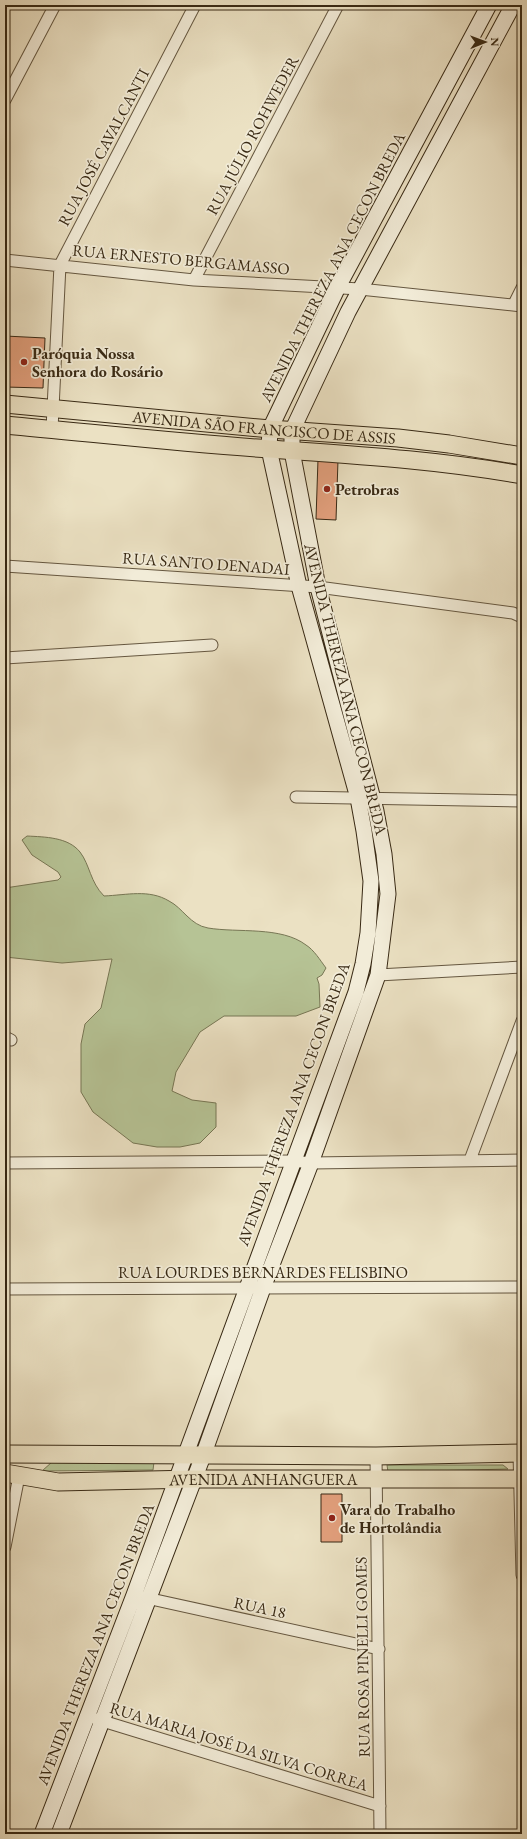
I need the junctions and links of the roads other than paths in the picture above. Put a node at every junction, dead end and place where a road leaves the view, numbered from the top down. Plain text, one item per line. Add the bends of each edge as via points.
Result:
1 (55, 5) edge
2 (195, 5) edge
3 (338, 5) edge
4 (489, 5) edge
5 (513, 5) edge
6 (5, 100) edge
7 (5, 260) edge
8 (60, 265) junction
9 (194, 280) junction
10 (338, 287) junction
11 (522, 288) edge
12 (360, 289) junction
13 (518, 305) edge
14 (5, 404) edge
15 (52, 408) junction
16 (5, 425) edge
17 (52, 429) junction
18 (270, 429) junction
19 (292, 431) junction
20 (269, 449) junction
21 (292, 450) junction
22 (522, 456) edge
23 (522, 475) edge
24 (5, 566) edge
25 (299, 586) junction
26 (318, 588) junction
27 (522, 617) edge
28 (212, 645) dead end
29 (5, 658) edge
30 (296, 797) dead end
31 (358, 798) junction
32 (373, 799) junction
33 (522, 801) edge
34 (522, 968) edge
35 (378, 974) junction
36 (522, 1021) edge
37 (470, 1160) junction
38 (522, 1160) edge
39 (293, 1161) junction
40 (5, 1163) edge
41 (311, 1163) junction
42 (522, 1287) edge
43 (246, 1288) junction
44 (262, 1288) junction
45 (5, 1289) edge
46 (7, 1453) edge
47 (520, 1453) edge
48 (44, 1455) junction
49 (184, 1456) junction
50 (203, 1456) junction
51 (376, 1456) junction
52 (12, 1475) edge
53 (175, 1479) junction
54 (194, 1479) junction
55 (521, 1479) edge
56 (41, 1480) junction
57 (375, 1480) junction
58 (5, 1547) edge
59 (522, 1575) edge
60 (134, 1594) junction
61 (150, 1600) junction
62 (379, 1649) junction
63 (88, 1716) junction
64 (102, 1722) junction
65 (380, 1806) junction
66 (42, 1834) edge
67 (60, 1834) edge
68 (380, 1834) edge

1 - 6 street
2 - 8 street, RUA JOSÉ CAVALCANTI
3 - 9 street, RUA JÚLIO ROHWEDER
4 - 10 main road, AVENIDA THEREZA ANA CECON BREDA
5 - 12 main road, AVENIDA THEREZA ANA CECON BREDA
7 - 8 street, RUA ERNESTO BERGAMASSO
8 - 9 street, RUA ERNESTO BERGAMASSO
8 - 15 street, RUA JOSÉ CAVALCANTI
9 - 10 street, RUA ERNESTO BERGAMASSO
10 - 12 street, RUA ERNESTO BERGAMASSO
10 - 18 main road, AVENIDA THEREZA ANA CECON BREDA
11 - 13 street
12 - 13 street, RUA ERNESTO BERGAMASSO
12 - 19 main road, AVENIDA THEREZA ANA CECON BREDA
14 - 15 main road, AVENIDA SÃO FRANCISCO DE ASSIS
15 - 17 street, RUA JOSÉ CAVALCANTI
15 - 18 main road, AVENIDA SÃO FRANCISCO DE ASSIS
16 - 17 main road, AVENIDA SÃO FRANCISCO DE ASSIS
17 - 20 main road, AVENIDA SÃO FRANCISCO DE ASSIS
18 - 19 main road, AVENIDA SÃO FRANCISCO DE ASSIS
18 - 20 main road, AVENIDA THEREZA ANA CECON BREDA
19 - 21 main road, AVENIDA THEREZA ANA CECON BREDA
19 - 22 main road, AVENIDA SÃO FRANCISCO DE ASSIS via 435,442
20 - 21 main road, AVENIDA SÃO FRANCISCO DE ASSIS
20 - 25 main road, AVENIDA THEREZA ANA CECON BREDA
21 - 23 main road, AVENIDA SÃO FRANCISCO DE ASSIS via 424,461
21 - 26 main road, AVENIDA THEREZA ANA CECON BREDA
24 - 25 street, RUA SANTO DENADAI
25 - 26 street, RUA SANTO DENADAI
25 - 31 main road, AVENIDA THEREZA ANA CECON BREDA
26 - 27 street, RUA SANTO DENADAI via 513,613
26 - 32 main road, AVENIDA THEREZA ANA CECON BREDA
28 - 29 street
30 - 31 street
31 - 32 street
31 - 39 main road, AVENIDA THEREZA ANA CECON BREDA via 371,880 368,934 363,964 356,992
32 - 33 street
32 - 35 main road, AVENIDA THEREZA ANA CECON BREDA via 384,854 388,894
34 - 35 street
35 - 41 main road, AVENIDA THEREZA ANA CECON BREDA
36 - 37 street
37 - 38 street
37 - 41 street
39 - 40 street
39 - 41 street
39 - 43 main road, AVENIDA THEREZA ANA CECON BREDA
41 - 44 main road, AVENIDA THEREZA ANA CECON BREDA
42 - 44 street, RUA LOURDES BERNARDES FELISBINO
43 - 44 street, RUA LOURDES BERNARDES FELISBINO
43 - 45 street, RUA LOURDES BERNARDES FELISBINO
43 - 49 main road, AVENIDA THEREZA ANA CECON BREDA
44 - 50 main road, AVENIDA THEREZA ANA CECON BREDA
46 - 48 main road, AVENIDA ANHANGUERA
47 - 51 main road, AVENIDA ANHANGUERA
47 - 55 street
48 - 49 main road, AVENIDA ANHANGUERA
48 - 56 main road
49 - 50 main road, AVENIDA ANHANGUERA
49 - 53 main road, AVENIDA THEREZA ANA CECON BREDA
50 - 51 main road, AVENIDA ANHANGUERA
50 - 54 main road, AVENIDA THEREZA ANA CECON BREDA
51 - 57 street, RUA ROSA PINELLI GOMES
52 - 56 main road, AVENIDA ANHANGUERA
52 - 58 street
53 - 54 main road, AVENIDA ANHANGUERA
53 - 56 main road, AVENIDA ANHANGUERA via 58,1482
53 - 60 main road, AVENIDA THEREZA ANA CECON BREDA
54 - 57 main road, AVENIDA ANHANGUERA
54 - 61 main road, AVENIDA THEREZA ANA CECON BREDA
55 - 57 main road, AVENIDA ANHANGUERA
55 - 59 street
57 - 62 street, RUA ROSA PINELLI GOMES
60 - 61 street, RUA 18
60 - 63 main road, AVENIDA THEREZA ANA CECON BREDA
61 - 62 street, RUA 18
61 - 64 main road, AVENIDA THEREZA ANA CECON BREDA
62 - 65 street, RUA ROSA PINELLI GOMES
63 - 64 street, RUA MARIA JOSÉ DA SILVA CORREA
63 - 66 main road, AVENIDA THEREZA ANA CECON BREDA
64 - 65 street, RUA MARIA JOSÉ DA SILVA CORREA
64 - 67 main road, AVENIDA THEREZA ANA CECON BREDA
65 - 68 street, RUA ROSA PINELLI GOMES

